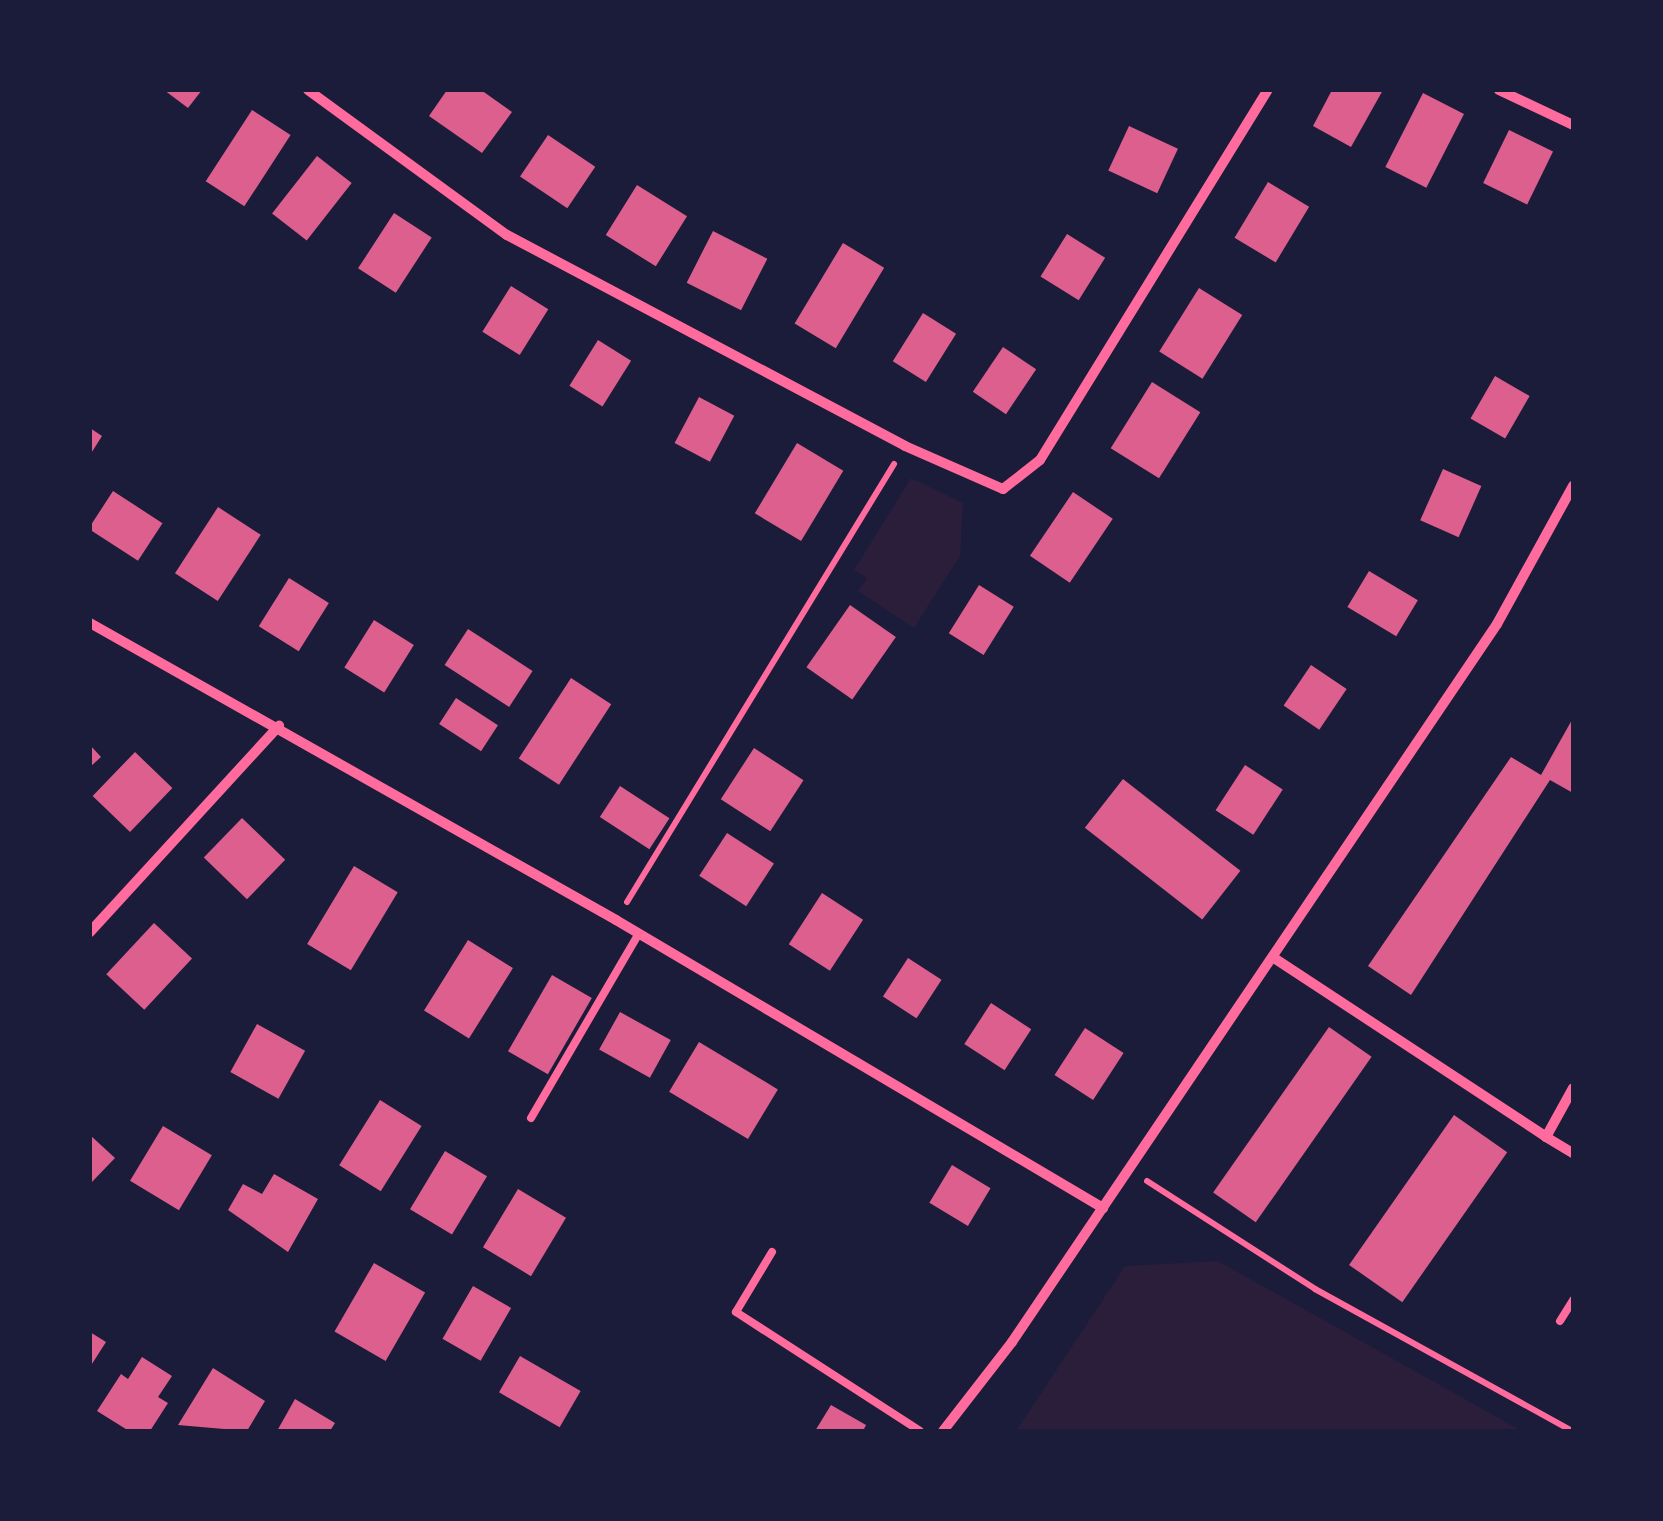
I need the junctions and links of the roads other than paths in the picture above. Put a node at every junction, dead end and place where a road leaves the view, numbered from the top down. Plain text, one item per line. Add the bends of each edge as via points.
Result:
1 (308, 90) edge
2 (1268, 90) edge
3 (1500, 90) edge
4 (1573, 125) edge
5 (1573, 486) edge
6 (90, 623) edge
7 (279, 726) junction
8 (90, 932) edge
9 (639, 933) junction
10 (1274, 958) junction
11 (1573, 1088) edge
12 (532, 1118) dead end
13 (1546, 1136) junction
14 (1573, 1153) edge
15 (1103, 1208) junction
16 (772, 1252) dead end
17 (1573, 1300) edge
18 (1560, 1321) dead end
19 (920, 1431) edge
20 (943, 1431) edge

1 - 2 street via 506,235 905,446 1004,488 1040,460
3 - 4 street
5 - 10 street via 1497,624
6 - 7 street
7 - 8 street
7 - 9 street
9 - 12 lane
9 - 15 street
10 - 13 street
10 - 15 street
11 - 13 street
13 - 14 street
15 - 20 street
16 - 19 lane via 736,1312
17 - 18 lane

